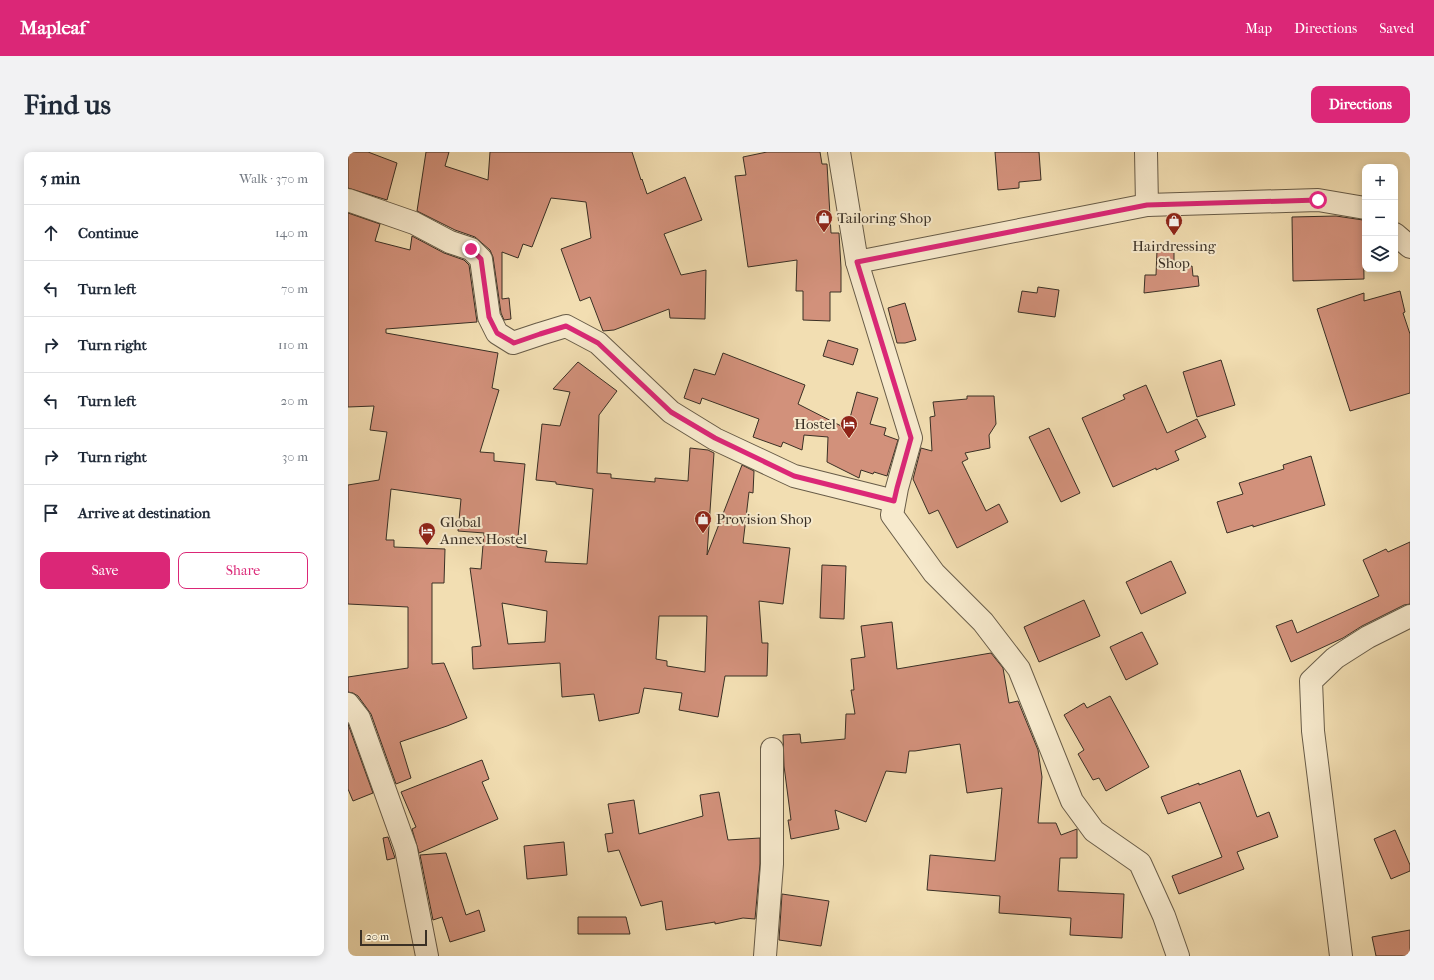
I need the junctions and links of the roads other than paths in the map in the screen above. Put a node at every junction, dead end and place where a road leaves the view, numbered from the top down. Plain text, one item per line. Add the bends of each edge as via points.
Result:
1 (839, 152) edge
2 (1146, 152) edge
3 (348, 200) edge
4 (1147, 205) junction
5 (1362, 207) edge
6 (1397, 236) edge
7 (1410, 247) edge
8 (857, 262) junction
9 (894, 501) junction
10 (1410, 616) edge
11 (348, 704) edge
12 (772, 749) dead end
13 (427, 956) edge
14 (765, 956) edge
15 (1178, 956) edge
16 (1341, 956) edge

1 - 8 street
2 - 4 street
3 - 9 street via 414,222 450,242 471,249 481,259 489,317 497,333 514,343 566,326 598,343 671,412 715,438 794,476
4 - 5 street via 1318,200
4 - 8 street
6 - 7 street
8 - 9 street via 911,438
9 - 15 street via 892,515 934,573 983,622 1019,669 1072,801 1094,831 1140,863 1164,916
10 - 16 street via 1368,637 1335,658 1311,681 1313,731
11 - 13 street via 358,718 406,849
12 - 14 street via 772,864

